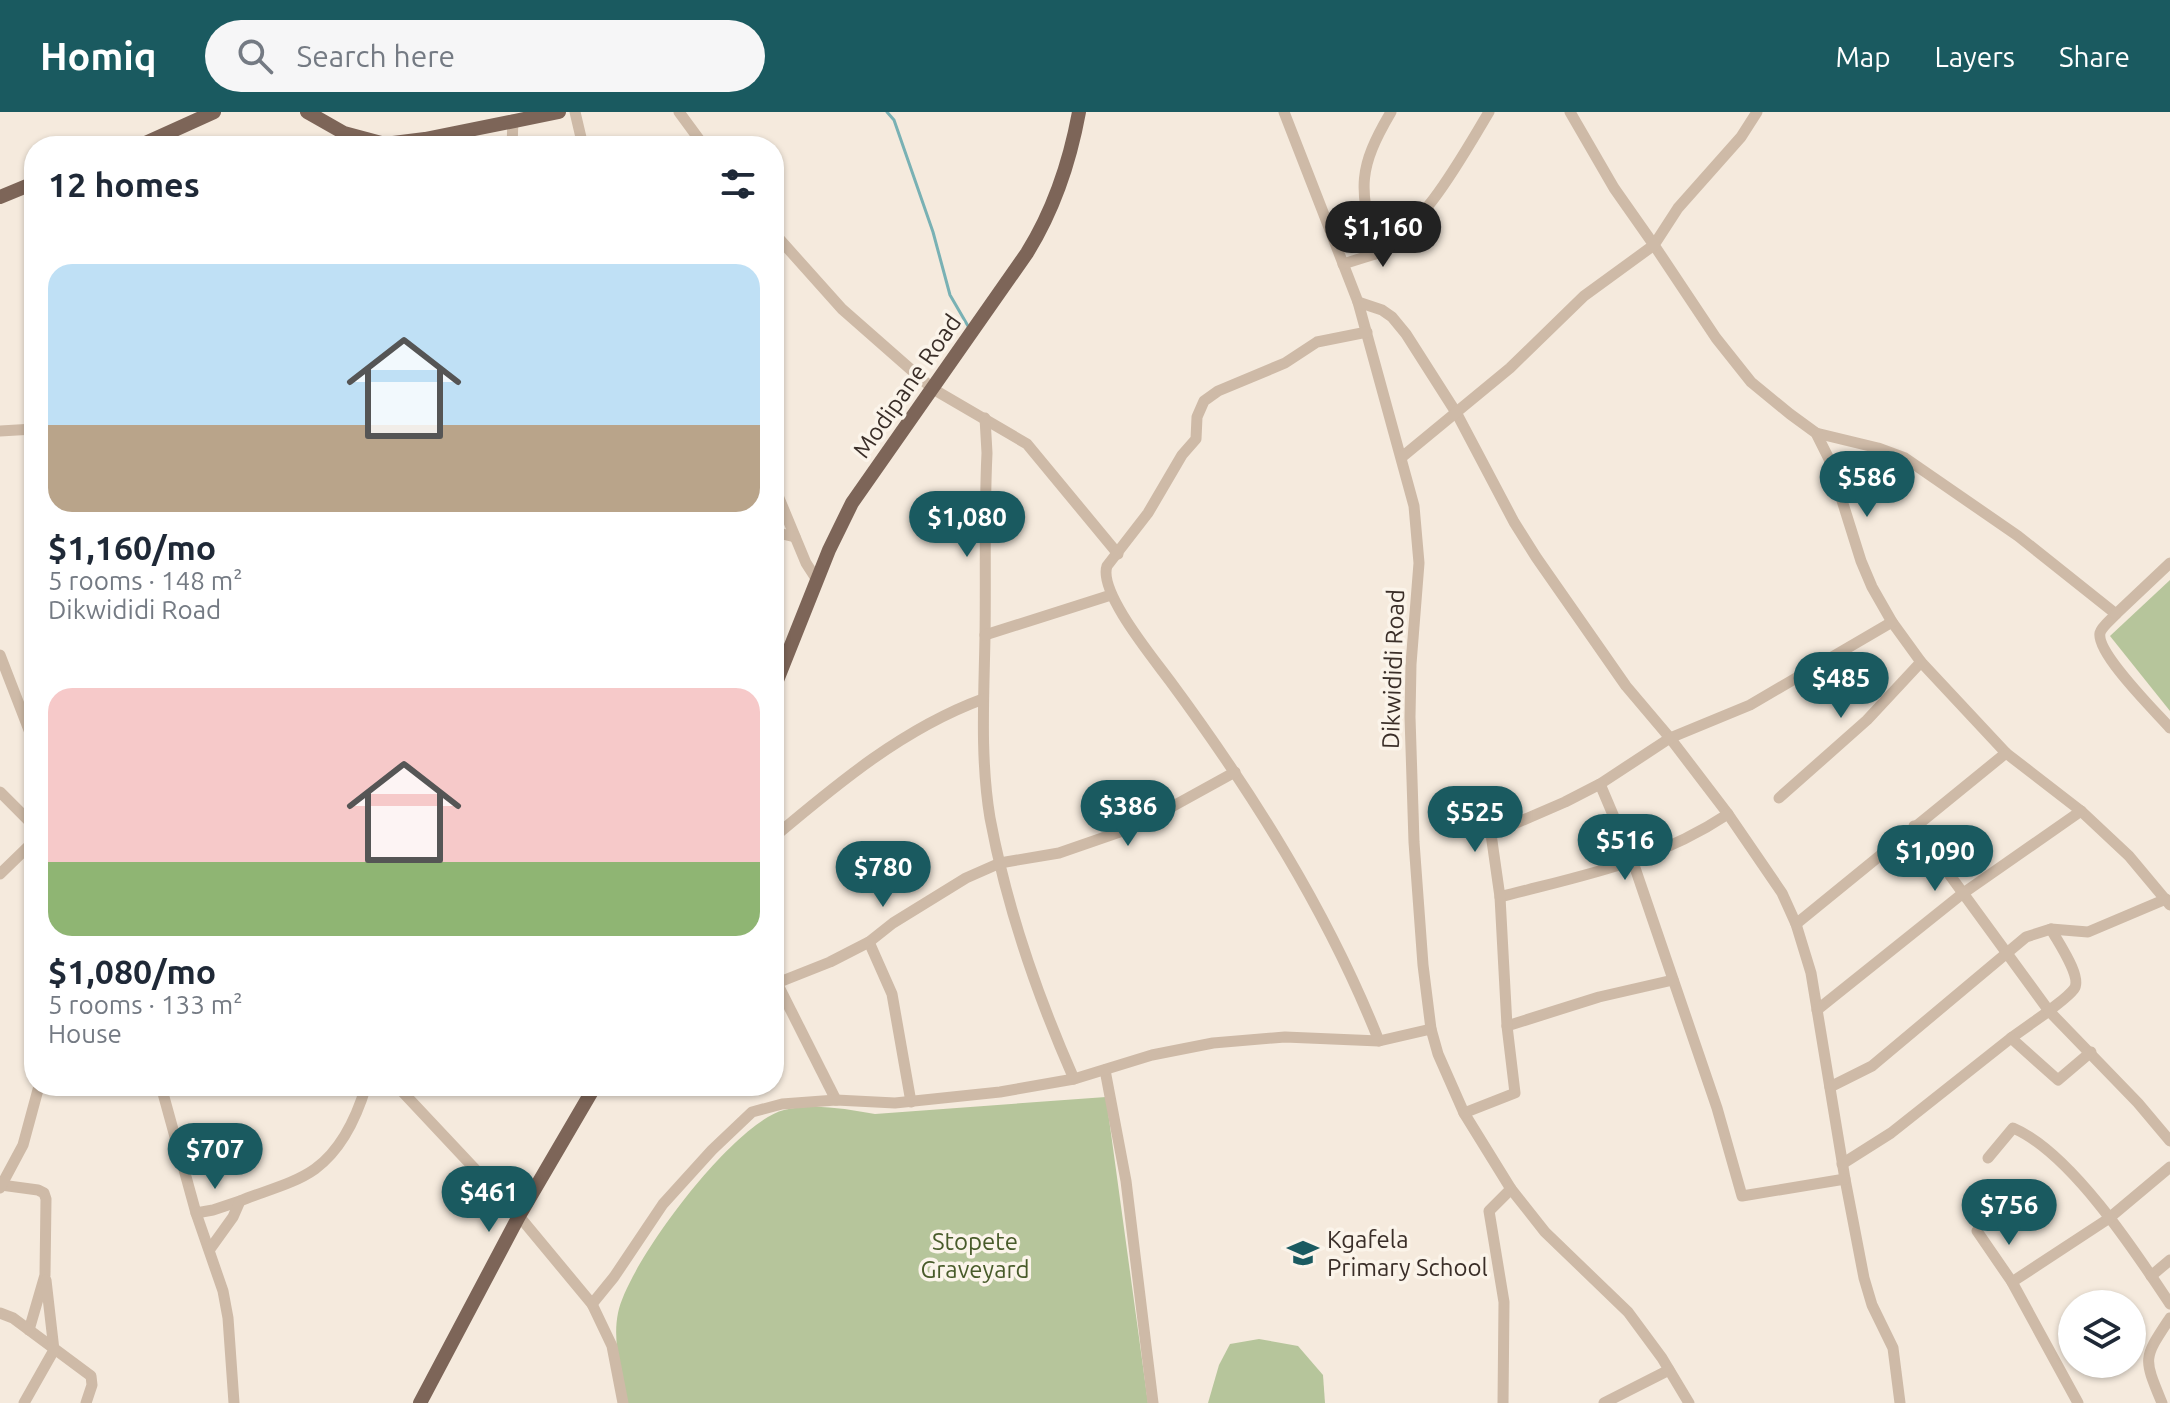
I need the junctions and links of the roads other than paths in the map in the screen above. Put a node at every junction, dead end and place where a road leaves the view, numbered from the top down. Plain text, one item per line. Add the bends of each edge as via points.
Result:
1 (214, 112) edge
2 (307, 112) edge
3 (575, 112) edge
4 (679, 112) edge
5 (1079, 112) edge
6 (1284, 112) edge
7 (1391, 112) edge
8 (1489, 112) edge
9 (1570, 112) edge
10 (1757, 112) edge
11 (552, 113) edge
12 (513, 120) junction
13 (161, 136) edge
14 (337, 136) edge
15 (440, 136) edge
16 (512, 136) edge
17 (581, 136) edge
18 (697, 136) edge
19 (24, 187) edge
20 (0, 197) edge
21 (784, 244) edge
22 (1654, 245) junction
23 (1375, 254) junction
24 (1343, 264) junction
25 (1358, 302) junction
26 (1367, 332) junction
27 (933, 389) junction
28 (1457, 414) junction
29 (985, 418) junction
30 (24, 430) edge
31 (0, 431) edge
32 (1816, 433) junction
33 (1402, 457) junction
34 (784, 510) edge
35 (784, 534) edge
36 (795, 537) junction
37 (1118, 554) junction
38 (2170, 563) edge
39 (817, 580) junction
40 (1111, 595) junction
41 (2116, 614) junction
42 (1892, 622) junction
43 (985, 635) junction
44 (0, 655) edge
45 (1921, 662) junction
46 (784, 663) edge
47 (983, 699) junction
48 (24, 717) edge
49 (2170, 728) edge
50 (1670, 738) junction
51 (2006, 753) junction
52 (1235, 772) junction
53 (1600, 784) junction
54 (0, 792) edge
55 (1779, 798) dead end
56 (2081, 811) junction
57 (1728, 814) junction
58 (24, 816) edge
59 (1914, 826) junction
60 (784, 829) edge
61 (24, 851) edge
62 (1633, 862) junction
63 (1000, 863) junction
64 (0, 874) edge
65 (1962, 894) junction
66 (1500, 897) junction
67 (2168, 902) edge
68 (1796, 924) junction
69 (2051, 929) junction
70 (869, 942) junction
71 (2008, 952) junction
72 (784, 978) edge
73 (1673, 980) junction
74 (784, 997) edge
75 (1817, 1010) junction
76 (2049, 1011) junction
77 (1507, 1026) junction
78 (1431, 1029) junction
79 (2011, 1038) junction
80 (1379, 1041) junction
81 (2091, 1052) junction
82 (1105, 1070) junction
83 (1074, 1079) junction
84 (1830, 1087) junction
85 (36, 1096) edge
86 (164, 1096) edge
87 (363, 1096) edge
88 (406, 1096) edge
89 (589, 1096) edge
90 (836, 1100) junction
91 (911, 1102) junction
92 (1464, 1113) junction
93 (2170, 1141) edge
94 (1988, 1158) dead end
95 (1842, 1164) junction
96 (2170, 1167) edge
97 (1845, 1179) junction
98 (1, 1186) edge
99 (1511, 1189) junction
100 (240, 1201) junction
101 (196, 1213) junction
102 (519, 1216) junction
103 (2108, 1219) junction
104 (1977, 1231) dead end
105 (210, 1249) junction
106 (2170, 1260) edge
107 (45, 1275) junction
108 (2151, 1276) junction
109 (2012, 1282) junction
110 (592, 1304) junction
111 (2170, 1304) edge
112 (0, 1313) edge
113 (2170, 1318) edge
114 (29, 1330) junction
115 (54, 1350) junction
116 (1669, 1370) junction
117 (24, 1403) edge
118 (86, 1403) edge
119 (234, 1403) edge
120 (420, 1403) edge
121 (623, 1403) edge
122 (1153, 1403) edge
123 (1503, 1403) edge
124 (1604, 1403) edge
125 (1689, 1403) edge
126 (1900, 1403) edge
127 (2078, 1403) edge
128 (2162, 1403) edge

1 - 13 main road
2 - 14 main road
3 - 17 street
4 - 18 street
5 - 27 main road, Modipane Road via 1042,228
6 - 24 street, Dikwididi Road
7 - 23 street via 1366,160 1363,178
8 - 23 street via 1451,175 1415,220 1392,245
9 - 22 street
10 - 22 street
11 - 12 main road
12 - 15 main road
12 - 16 street
19 - 20 main road
21 - 27 street via 842,309
22 - 28 street via 1584,296
22 - 32 street via 1751,382
23 - 24 street
24 - 25 street, Dikwididi Road
25 - 26 street, Dikwididi Road
25 - 28 street via 1392,317
26 - 33 street, Dikwididi Road
26 - 37 street via 1317,342 1204,401 1196,439
27 - 29 street
27 - 39 main road, Modipane Road via 852,503
28 - 33 street
28 - 50 street via 1536,557 1626,686
29 - 37 street via 1038,455
29 - 43 street
30 - 31 street
32 - 41 street via 1905,458 2018,536
32 - 42 street via 1861,561
33 - 78 street, Dikwididi Road via 1419,535 1411,743
34 - 36 street
35 - 36 street
36 - 39 street
37 - 40 street via 1105,573
38 - 41 street
39 - 46 main road, Modipane Road
40 - 43 street
40 - 52 street
41 - 49 street via 2099,637 2105,653
42 - 45 street
42 - 50 street via 1750,705
43 - 47 street
44 - 48 street
45 - 51 street
45 - 55 street via 1867,720
47 - 60 street via 901,739
47 - 63 street via 985,774
50 - 53 street
50 - 57 street
51 - 56 street
51 - 59 street
52 - 63 street via 1137,826 1059,853
52 - 80 street via 1302,882
53 - 62 street
53 - 66 street via 1491,834
54 - 58 street
56 - 65 street
56 - 67 street
57 - 62 street via 1684,841
57 - 68 street via 1770,874
59 - 65 street
59 - 68 street
61 - 64 street
62 - 66 street
62 - 73 street
63 - 70 street via 966,878
63 - 83 street via 1041,1003
65 - 71 street
65 - 75 street
66 - 77 street
67 - 69 street via 2088,932
68 - 75 street
69 - 71 street via 2026,937
69 - 76 street via 2077,981 2076,988
70 - 72 street
70 - 91 street via 892,994
71 - 76 street
71 - 84 street via 1872,1066
73 - 77 street
73 - 97 street via 1742,1196
74 - 90 street
75 - 84 street
76 - 79 street
76 - 81 street
77 - 92 street via 1515,1093
78 - 80 street
78 - 92 street, Dikwididi Road
79 - 81 street via 2058,1080
79 - 95 street via 1891,1133
80 - 82 street via 1285,1037 1213,1043
81 - 93 street
82 - 83 street
82 - 122 street via 1126,1181
83 - 91 street
84 - 95 street
85 - 98 street via 23,1145
86 - 101 street
87 - 100 street via 342,1138 315,1169
88 - 102 street
89 - 102 main road
90 - 91 street
90 - 110 street via 752,1112 663,1204
92 - 99 street, Dikwididi Road
94 - 103 street via 2015,1128 2063,1162
95 - 97 street
96 - 103 street
97 - 126 street via 1868,1292 1893,1348
98 - 107 street via 44,1193
99 - 116 street, Dikwididi Road via 1545,1232 1628,1312
99 - 123 street via 1489,1211 1504,1302
100 - 101 street
100 - 105 street
101 - 105 street
102 - 110 street
102 - 120 main road
103 - 108 street
103 - 109 street
104 - 109 street
105 - 119 street via 228,1318
106 - 108 street
107 - 114 street
107 - 115 street
108 - 111 street
109 - 127 street
110 - 121 street via 612,1346
112 - 114 street
113 - 128 street via 2147,1357
114 - 115 street
115 - 117 street
115 - 118 street via 91,1376
116 - 124 street
116 - 125 street, Dikwididi Road

